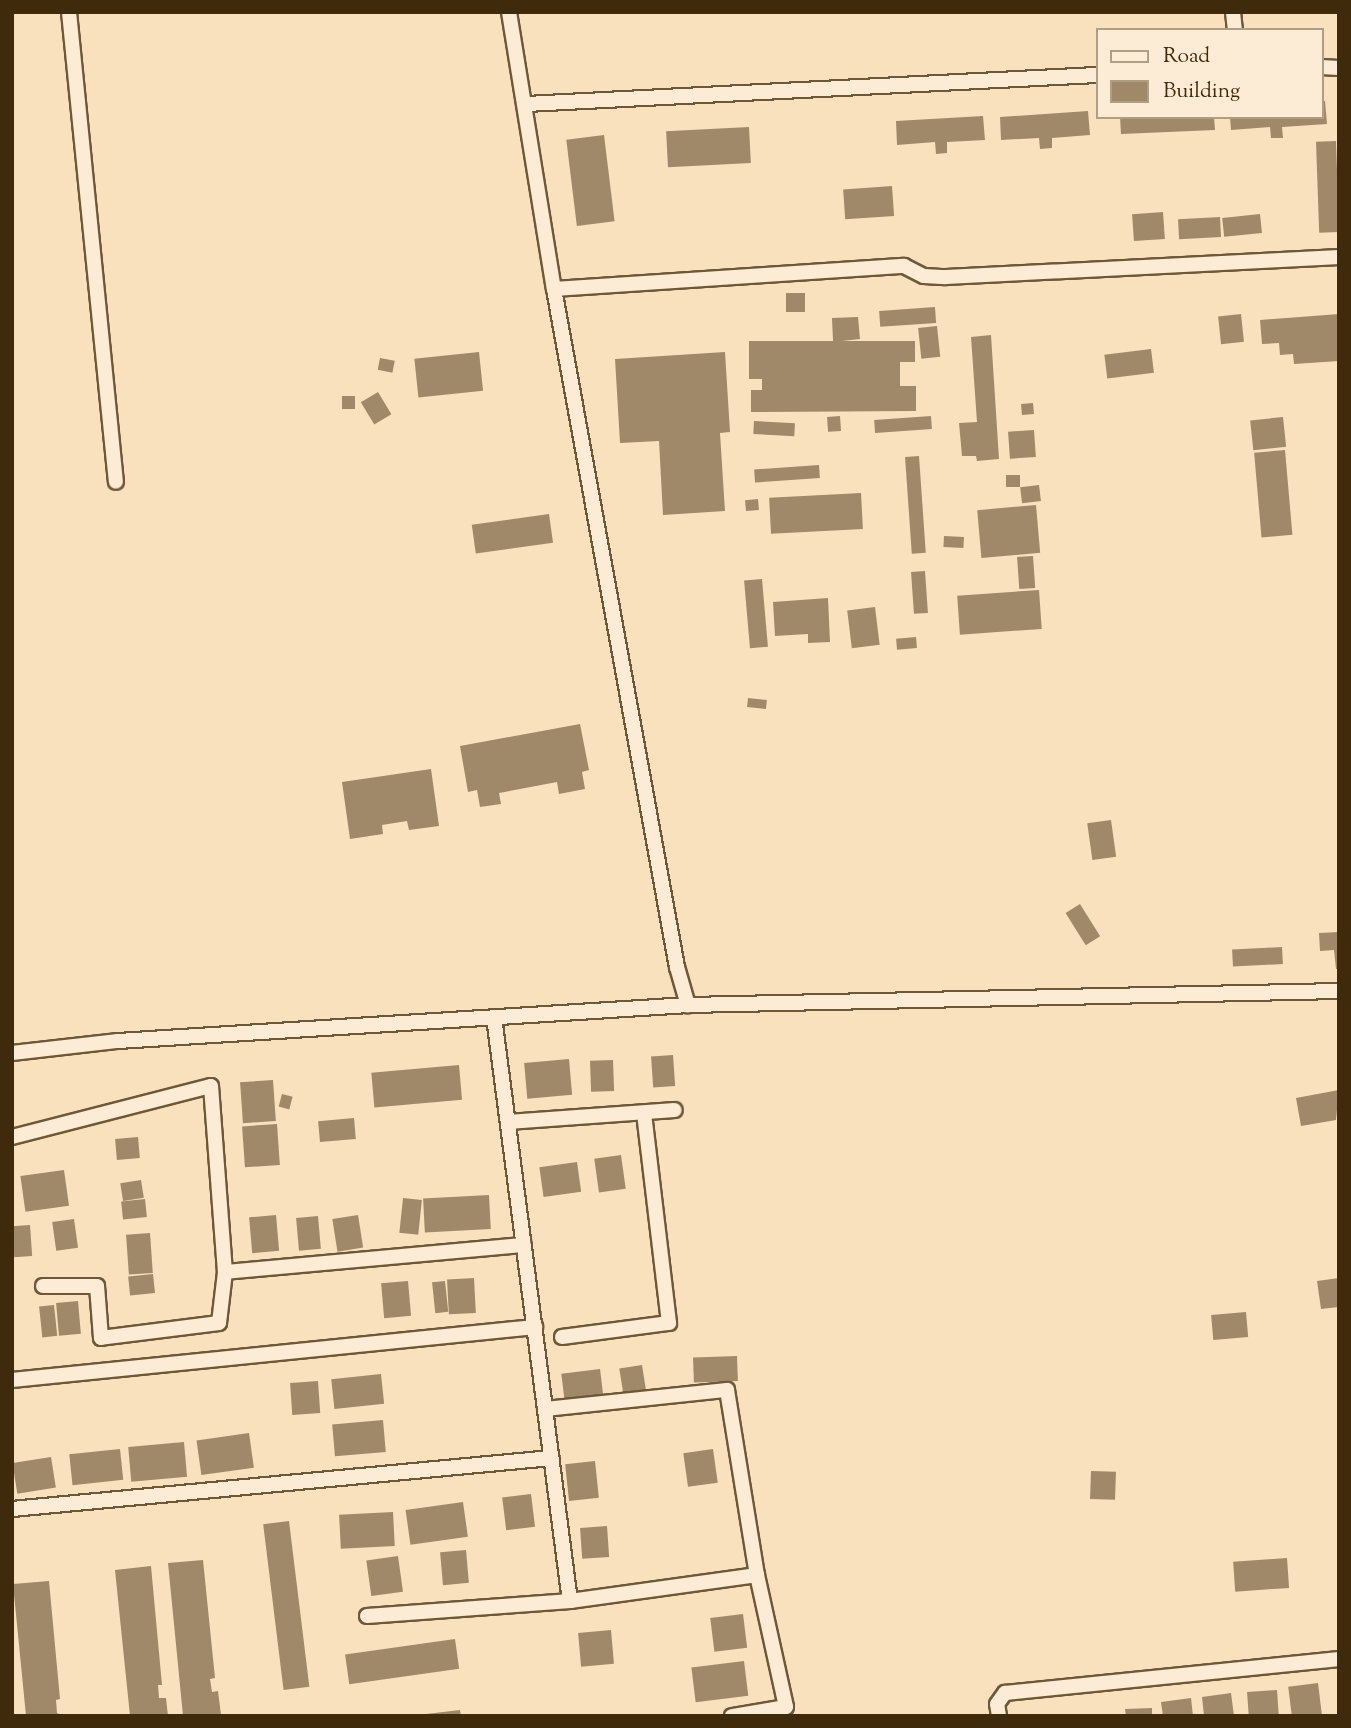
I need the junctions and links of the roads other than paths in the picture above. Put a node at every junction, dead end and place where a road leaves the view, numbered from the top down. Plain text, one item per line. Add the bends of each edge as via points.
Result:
1 (69, 12) edge
2 (509, 12) edge
3 (1096, 75) edge
4 (526, 104) junction
5 (1339, 257) edge
6 (554, 289) junction
7 (116, 482) dead end
8 (1339, 991) edge
9 (688, 1005) junction
10 (494, 1017) junction
11 (12, 1052) edge
12 (675, 1110) dead end
13 (644, 1113) junction
14 (508, 1122) junction
15 (12, 1137) edge
16 (524, 1245) junction
17 (225, 1272) junction
18 (43, 1286) dead end
19 (534, 1327) junction
20 (562, 1337) dead end
21 (12, 1380) edge
22 (545, 1409) junction
23 (552, 1458) junction
24 (12, 1509) edge
25 (757, 1575) junction
26 (570, 1601) junction
27 (368, 1616) dead end
28 (1339, 1659) edge
29 (732, 1716) edge
30 (999, 1716) edge

1 - 7 street
2 - 4 street
3 - 4 street
4 - 6 street
5 - 6 street via 946,277 924,276 904,266
6 - 9 street via 677,967
8 - 9 street
9 - 10 street
10 - 11 street
10 - 14 street
12 - 13 street
13 - 14 street
13 - 20 street via 669,1323
14 - 16 street
15 - 17 street via 211,1086
16 - 17 street
16 - 19 street
17 - 18 street via 219,1323 101,1338 97,1286
19 - 21 street
19 - 22 street
22 - 23 street
22 - 25 street via 727,1390
23 - 24 street
23 - 26 street
25 - 26 street
25 - 29 street via 786,1707
26 - 27 street
28 - 30 street via 1005,1693 997,1704

